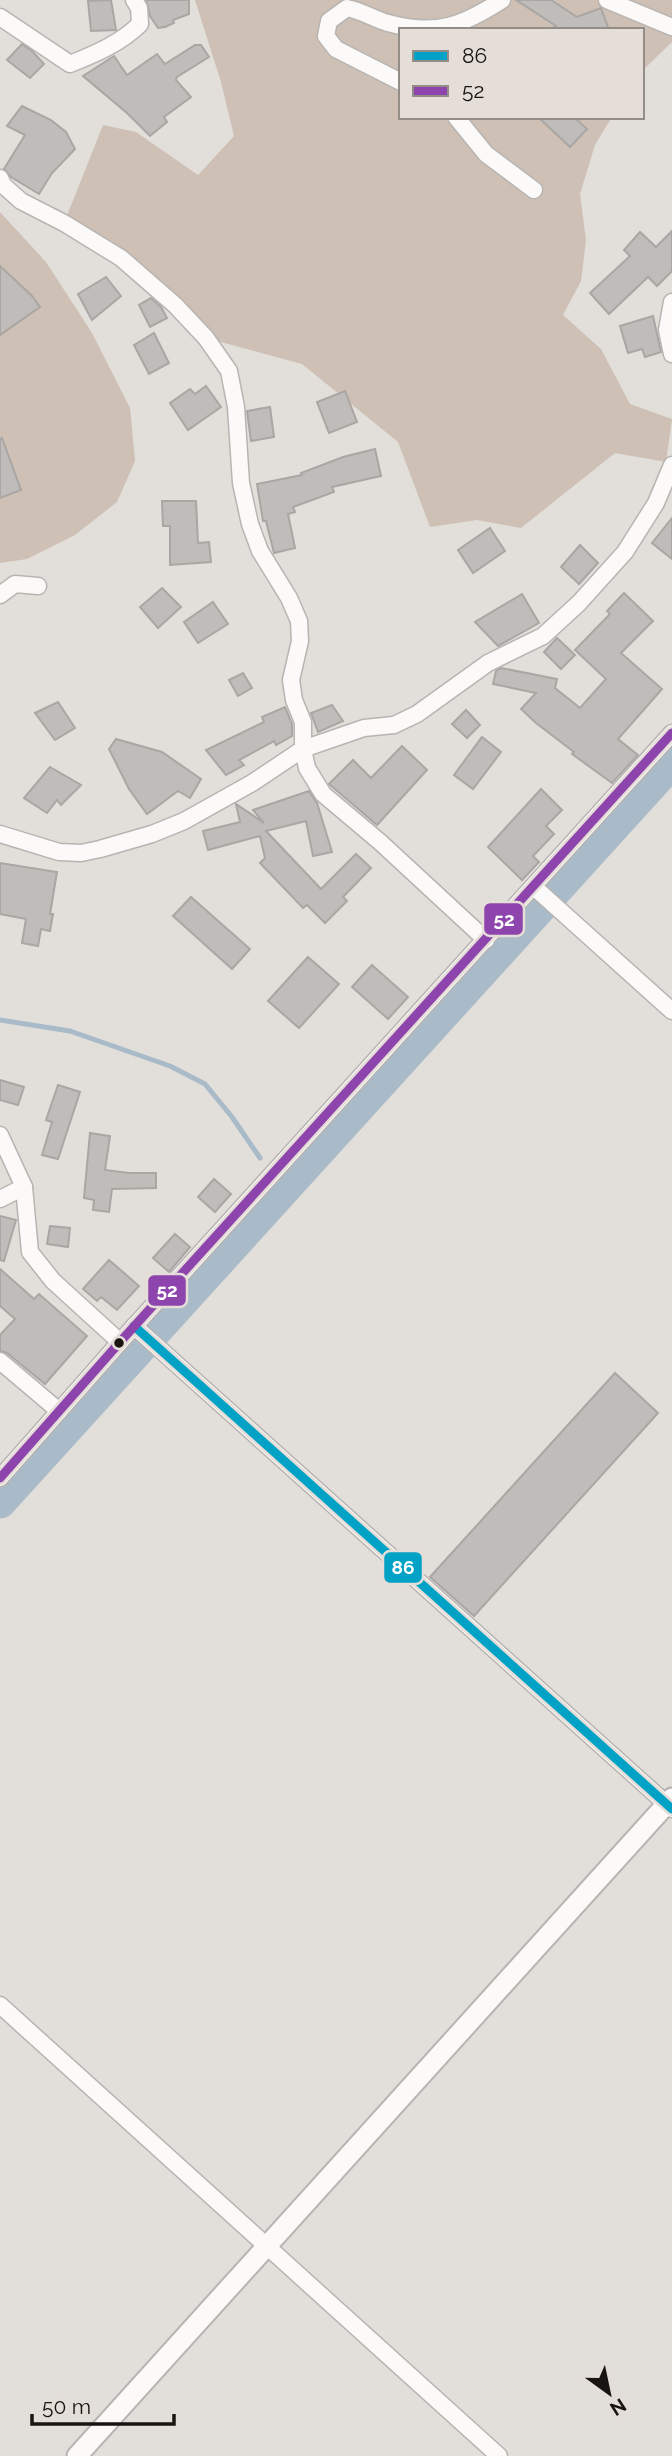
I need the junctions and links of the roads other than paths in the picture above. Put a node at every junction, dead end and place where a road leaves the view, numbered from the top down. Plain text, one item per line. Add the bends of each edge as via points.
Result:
1 (134, 0) edge
2 (502, 0) edge
3 (607, 0) edge
4 (0, 16) edge
5 (672, 27) edge
6 (412, 28) edge
7 (444, 28) edge
8 (399, 81) edge
9 (458, 119) edge
10 (0, 178) edge
11 (534, 190) dead end
12 (672, 304) edge
13 (672, 354) edge
14 (672, 465) edge
15 (38, 586) dead end
16 (0, 595) edge
17 (672, 733) edge
18 (303, 749) junction
19 (0, 834) edge
20 (542, 894) junction
21 (486, 940) junction
22 (672, 1011) edge
23 (0, 1135) edge
24 (24, 1187) junction
25 (0, 1199) edge
26 (137, 1329) junction
27 (120, 1342) junction
28 (0, 1361) edge
29 (59, 1411) junction
30 (0, 1478) edge
31 (670, 1804) edge
32 (0, 2005) edge
33 (267, 2246) junction
34 (77, 2456) edge
35 (499, 2456) edge

1 - 4 street via 140,24 71,64
2 - 7 street via 471,19
3 - 5 street
6 - 8 street via 347,8 330,21 326,36 336,49
9 - 11 street via 486,154
10 - 18 street via 21,201 121,258 175,305 229,371 250,524 299,621 300,642 291,680 303,722
12 - 13 street via 667,330
14 - 18 street via 656,503 625,552 543,636 488,663 406,719
15 - 16 street via 15,584
17 - 20 street
18 - 19 street via 184,821 100,849 59,852
18 - 21 street via 307,768 323,794
20 - 21 street
20 - 22 street
21 - 26 street
23 - 24 street
24 - 25 street
24 - 27 street via 30,1252 52,1281
26 - 27 street
26 - 31 street
27 - 29 street
28 - 29 street
29 - 30 street
31 - 33 street
32 - 33 street
33 - 34 street
33 - 35 street

